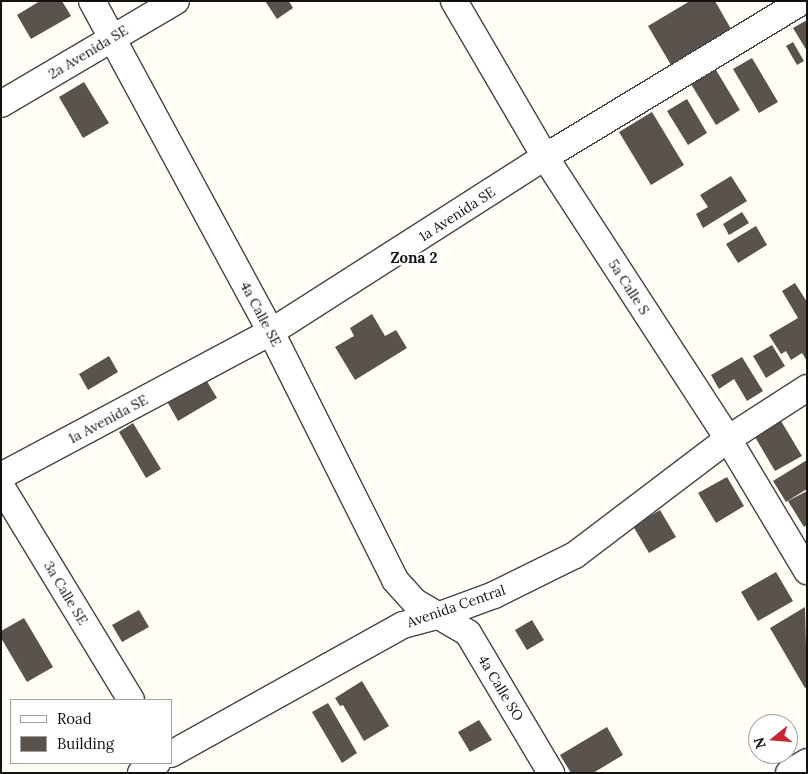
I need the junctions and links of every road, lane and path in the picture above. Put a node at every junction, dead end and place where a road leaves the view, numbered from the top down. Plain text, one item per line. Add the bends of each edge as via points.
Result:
1 (92, 1) edge
2 (176, 1) edge
3 (454, 1) edge
4 (803, 1) edge
5 (113, 37) junction
6 (1, 104) edge
7 (545, 157) junction
8 (271, 332) junction
9 (807, 388) edge
10 (728, 439) junction
11 (1, 476) edge
12 (1, 486) edge
13 (807, 571) edge
14 (440, 615) junction
15 (130, 699) edge
16 (172, 753) edge
17 (807, 762) edge
18 (155, 764) edge
19 (141, 773) edge
20 (551, 773) edge
21 (789, 773) edge

1 - 5 street, 4a Calle SE
2 - 5 street, 2a Avenida SE
3 - 7 street, 5a Calle S
4 - 7 street, 1a Avenida SE
5 - 6 street, 2a Avenida SE
5 - 8 street, 4a Calle SE
7 - 8 street, 1a Avenida SE
7 - 10 street, 5a Calle S
8 - 11 street, 1a Avenida SE
8 - 14 street, 4a Calle SE via 395,580 416,602
9 - 10 street, Avenida Central
10 - 13 street, 5a Calle S
10 - 14 street, Avenida Central via 575,555 494,595
12 - 15 street, 3a Calle SE
14 - 16 street, Avenida Central via 403,624
14 - 20 street, 4a Calle SO via 468,633
17 - 21 street
18 - 19 street

